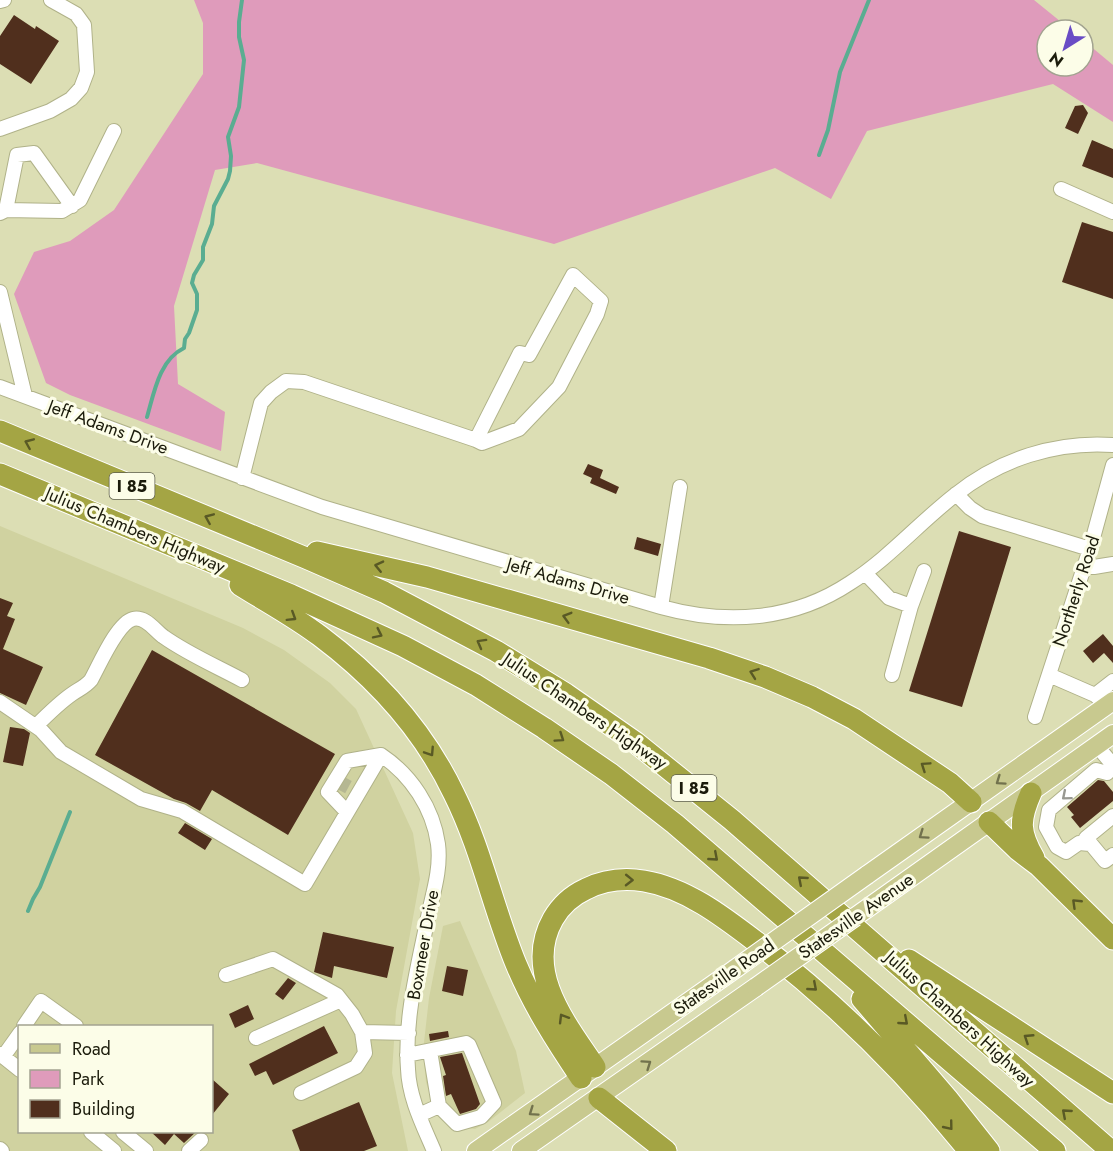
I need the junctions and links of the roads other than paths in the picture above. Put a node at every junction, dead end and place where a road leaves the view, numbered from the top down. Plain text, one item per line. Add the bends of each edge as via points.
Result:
1 (51, 0) edge
2 (0, 129) edge
3 (114, 131) dead end
4 (1061, 189) dead end
5 (72, 206) junction
6 (3, 211) edge
7 (1113, 212) edge
8 (0, 292) edge
9 (0, 387) edge
10 (25, 396) junction
11 (0, 431) edge
12 (476, 440) junction
13 (1113, 445) edge
14 (1113, 465) edge
15 (0, 474) edge
16 (242, 478) junction
17 (680, 487) dead end
18 (956, 494) junction
19 (1108, 500) edge
20 (263, 540) junction
21 (1090, 549) junction
22 (189, 553) junction
23 (1113, 564) edge
24 (1084, 566) junction
25 (924, 571) dead end
26 (865, 573) junction
27 (912, 606) junction
28 (661, 608) junction
29 (892, 675) dead end
30 (1050, 675) junction
31 (242, 680) dead end
32 (1113, 681) edge
33 (1105, 701) edge
34 (0, 702) edge
35 (1035, 717) dead end
36 (36, 726) junction
37 (1113, 734) edge
38 (1097, 746) junction
39 (381, 756) junction
40 (361, 759) junction
41 (1113, 766) edge
42 (348, 773) tunnel mouth
43 (1031, 793) junction
44 (971, 802) junction
45 (347, 812) junction
46 (1113, 816) edge
47 (989, 822) junction
48 (1090, 844) junction
49 (1113, 855) edge
50 (1039, 866) junction
51 (846, 918) junction
52 (1113, 939) edge
53 (812, 942) junction
54 (226, 975) dead end
55 (341, 999) junction
56 (25, 1025) edge
57 (75, 1025) edge
58 (362, 1032) junction
59 (409, 1033) junction
60 (18, 1035) edge
61 (256, 1038) dead end
62 (430, 1051) junction
63 (2, 1055) edge
64 (407, 1055) junction
65 (18, 1068) edge
66 (588, 1073) junction
67 (301, 1093) dead end
68 (1113, 1093) edge
69 (599, 1098) junction
70 (439, 1106) junction
71 (419, 1115) junction
72 (93, 1133) edge
73 (125, 1133) edge
74 (201, 1140) dead end
75 (114, 1151) edge
76 (146, 1151) edge
77 (189, 1151) edge
78 (434, 1151) edge
79 (476, 1151) edge
80 (521, 1151) edge
81 (666, 1151) edge
82 (969, 1151) edge
83 (989, 1151) edge
84 (1054, 1151) edge
85 (1111, 1151) edge

1 - 2 street via 76,14 84,25 87,72 81,88 50,111
3 - 5 street via 81,200
4 - 7 street
5 - 6 street via 62,211
5 - 6 street via 34,153 17,155
8 - 10 street
9 - 10 street, Jeff Adams Drive
10 - 16 street, Jeff Adams Drive
20 -> 11 highway, Julius Chambers Highway / I 85
12 - 12 street via 482,443 519,429 559,387 601,301 573,275 529,355 520,353
12 - 16 street via 304,382 286,381 261,403
13 - 18 street, Jeff Adams Drive via 1079,444 1036,453 993,470
14 - 19 street, Northerly Road
15 - 22 highway, Julius Chambers Highway / I 85
16 - 28 street, Jeff Adams Drive via 377,525
17 - 28 street
18 - 21 street via 981,516
18 - 26 street, Jeff Adams Drive
19 - 21 street, Northerly Road
44 -> 20 highway via 950,783 854,720 765,677 427,577
51 -> 20 highway, Julius Chambers Highway / I 85 via 700,793 566,694 421,611
21 - 24 street, Northerly Road
22 -> 53 highway, Julius Chambers Highway / I 85 via 367,628 511,706 652,805
22 -> 66 highway via 301,622 340,652 375,684 418,734 465,817 532,1000 550,1032
23 - 24 street
24 - 30 street, Northerly Road
25 - 27 street
26 - 27 street via 890,598
26 - 28 street, Jeff Adams Drive via 802,608 757,617 693,616
27 - 29 street
30 - 33 street
30 - 35 street, Northerly Road
31 - 36 street via 176,645 147,623 130,620 85,687
32 - 33 street
33 -> 44 main road
34 - 36 street
36 - 45 street via 61,752 141,799 182,811 305,884
37 - 38 main road, Statesville Avenue
38 - 41 street
38 - 43 main road, Statesville Avenue
39 - 40 street
39 - 45 street
39 - 59 street, Boxmeer Drive via 402,771 418,791 438,844 437,871
40 - 42 street
40 - 45 street via 347,761 328,792 336,795
41 -> 48 street via 1107,773 1096,771 1049,810 1046,827 1057,847 1066,852 1079,843
43 - 47 main road, Statesville Avenue
43 - 50 highway via 1021,827
44 - 47 main road
44 -> 66 main road, Statesville Road, bridge
46 - 48 street via 1086,838
47 - 50 highway
69 -> 47 main road, Statesville Avenue, bridge
48 - 49 street via 1105,861
52 -> 50 highway
68 -> 51 highway
85 -> 51 highway, Julius Chambers Highway / I 85
53 - 83 highway
53 -> 84 highway, Julius Chambers Highway / I 85
54 - 55 street via 273,959
55 - 58 street
55 - 61 street
56 - 57 street via 41,1001
58 - 59 street
58 - 67 street via 365,1053 356,1066
59 - 64 street, Boxmeer Drive
60 - 63 street
62 - 64 street
62 - 70 street
62 - 70 street via 469,1045 494,1103 481,1117 457,1124
63 - 65 street
64 - 71 street, Boxmeer Drive via 411,1092
66 - 69 main road
66 -> 79 main road, Statesville Road
66 -> 82 highway via 553,999 545,974 545,939 558,912 580,892 603,882 644,881 709,909 806,981 887,1057
69 - 80 main road
69 - 81 highway
70 - 71 street
71 - 78 street, Boxmeer Drive
72 - 75 street
73 - 76 street
74 - 77 street

